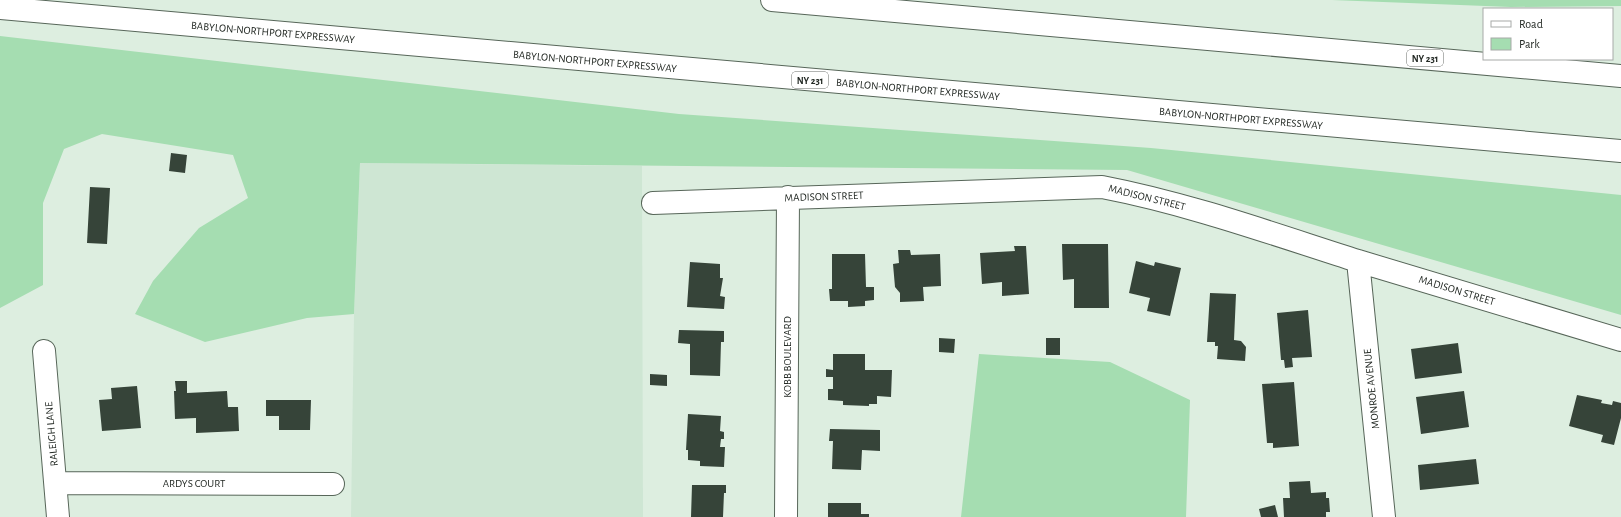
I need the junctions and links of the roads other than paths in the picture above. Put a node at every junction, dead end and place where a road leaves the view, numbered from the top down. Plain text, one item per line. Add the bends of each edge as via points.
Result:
1 (772, 0) edge
2 (0, 8) edge
3 (1621, 62) edge
4 (1522, 67) junction
5 (1621, 76) edge
6 (1621, 151) edge
7 (788, 197) junction
8 (653, 203) dead end
9 (1358, 260) junction
10 (1621, 340) edge
11 (44, 351) dead end
12 (56, 483) junction
13 (333, 484) dead end
14 (58, 517) edge
15 (786, 517) edge
16 (1384, 517) edge

1 - 4 main road, NY 231
2 - 6 main road, BABYLON-NORTHPORT EXPRESSWAY / NY 231
3 - 4 main road
4 - 5 main road, NY 231
7 - 8 main road, MADISON STREET
7 - 9 main road, MADISON STREET via 1102,187 1143,195 1259,228
7 - 15 main road, KOBB BOULEVARD
9 - 10 main road, MADISON STREET
9 - 16 main road, MONROE AVENUE
11 - 12 main road, RALEIGH LANE
12 - 13 main road, ARDYS COURT
12 - 14 main road, RALEIGH LANE

